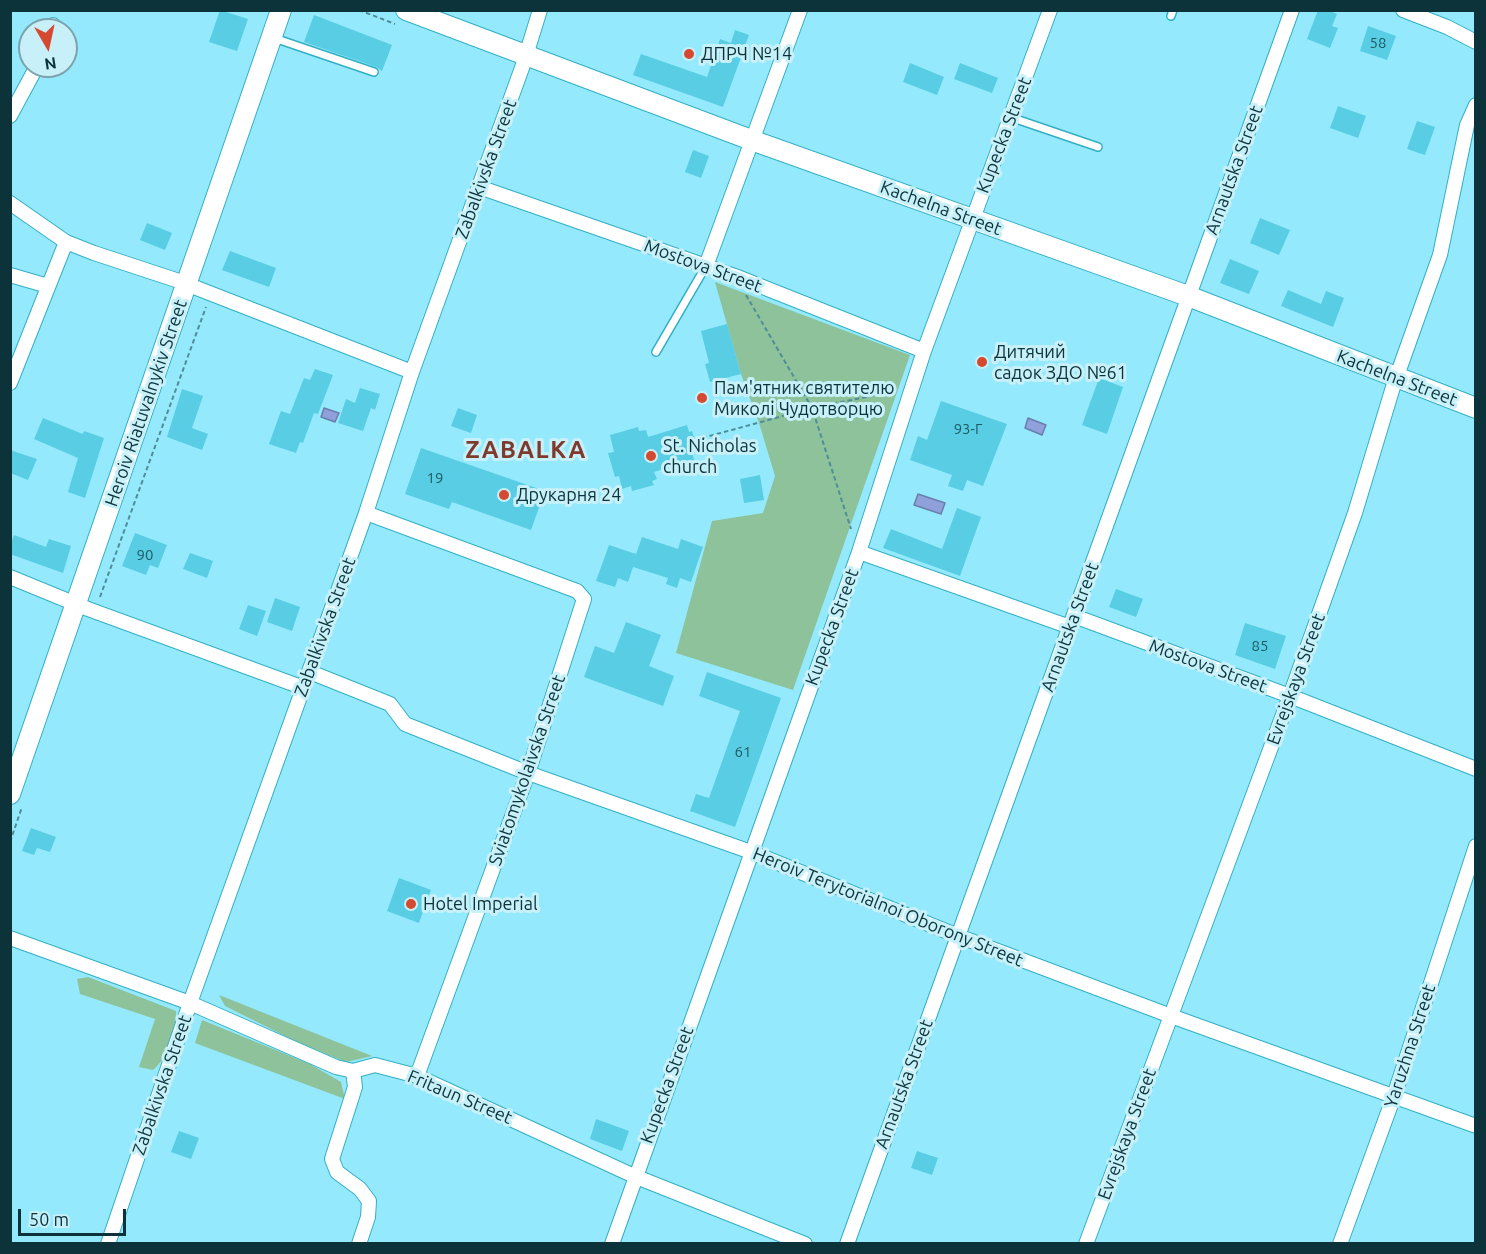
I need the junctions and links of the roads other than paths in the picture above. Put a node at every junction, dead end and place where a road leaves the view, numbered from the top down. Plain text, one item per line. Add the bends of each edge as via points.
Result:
1 (281, 10) edge
2 (406, 10) edge
3 (540, 10) edge
4 (800, 10) edge
5 (1050, 10) edge
6 (1292, 10) edge
7 (1404, 10) edge
8 (272, 38) junction
9 (1476, 42) edge
10 (526, 55) junction
11 (374, 72) dead end
12 (31, 78) edge
13 (1476, 105) edge
14 (10, 116) edge
15 (1010, 117) junction
16 (754, 141) junction
17 (1098, 147) dead end
18 (479, 187) junction
19 (10, 203) edge
20 (972, 219) junction
21 (66, 242) junction
22 (706, 266) junction
23 (10, 275) edge
24 (188, 285) junction
25 (48, 286) junction
26 (1188, 296) junction
27 (924, 351) junction
28 (656, 352) dead end
29 (412, 372) junction
30 (1397, 378) junction
31 (10, 383) edge
32 (1476, 408) edge
33 (366, 513) junction
34 (859, 552) junction
35 (10, 577) edge
36 (85, 608) junction
37 (1072, 621) junction
38 (310, 672) junction
39 (304, 688) junction
40 (1290, 696) junction
41 (1476, 769) edge
42 (528, 773) junction
43 (10, 794) edge
44 (1476, 846) edge
45 (751, 852) junction
46 (958, 936) junction
47 (10, 938) edge
48 (190, 1003) junction
49 (1171, 1016) junction
50 (353, 1071) junction
51 (417, 1076) junction
52 (1394, 1096) junction
53 (1476, 1126) edge
54 (634, 1176) junction
55 (108, 1244) edge
56 (359, 1244) edge
57 (612, 1244) edge
58 (805, 1244) edge
59 (847, 1244) edge
60 (1086, 1244) edge
61 (1340, 1244) edge

1 - 8 street, Heroiv Riatuvalnykiv Street
2 - 10 street, Kachelna Street
3 - 10 street, Zabalkivska Street
4 - 16 street
5 - 15 street, Kupecka Street
6 - 26 street, Arnautska Street
7 - 9 street
8 - 11 lane
8 - 24 street, Heroiv Riatuvalnykiv Street
10 - 16 street, Kachelna Street
10 - 18 street, Zabalkivska Street
12 - 14 street
13 - 30 street, Evrejskaya Street via 1467,125 1440,255
15 - 17 lane
15 - 20 street, Kupecka Street
16 - 20 street, Kachelna Street
16 - 22 street
18 - 22 street, Mostova Street
18 - 29 street, Zabalkivska Street
19 - 21 street
20 - 26 street, Kachelna Street
20 - 27 street, Kupecka Street
21 - 24 street
21 - 25 street
22 - 27 street, Mostova Street
22 - 28 lane
23 - 25 street
24 - 29 street
24 - 36 street, Heroiv Riatuvalnykiv Street
25 - 31 street
26 - 30 street, Kachelna Street
26 - 37 street, Arnautska Street
27 - 34 street, Kupecka Street
29 - 33 street, Zabalkivska Street
30 - 32 street, Kachelna Street
30 - 40 street, Evrejskaya Street via 1355,513
33 - 38 street, Zabalkivska Street
33 - 42 street, Sviatomykolaivska Street via 577,591 584,598
34 - 37 street, Mostova Street
34 - 45 street, Kupecka Street
35 - 36 street
36 - 39 street
36 - 43 street, Heroiv Riatuvalnykiv Street
37 - 40 street, Mostova Street
37 - 46 street, Arnautska Street
38 - 39 street, Zabalkivska Street
38 - 42 street, Heroiv Terytorialnoi Oborony Street via 390,704 405,724
39 - 48 street, Zabalkivska Street
40 - 41 street, Mostova Street
40 - 49 street, Evrejskaya Street
42 - 45 street, Heroiv Terytorialnoi Oborony Street
42 - 51 street, Sviatomykolaivska Street
44 - 52 street, Yaruzhna Street
45 - 46 street, Heroiv Terytorialnoi Oborony Street
45 - 54 street, Kupecka Street
46 - 49 street, Heroiv Terytorialnoi Oborony Street
46 - 59 street, Arnautska Street
47 - 48 street, Fritaun Street
48 - 50 street, Fritaun Street
48 - 55 street, Zabalkivska Street
49 - 52 street, Heroiv Terytorialnoi Oborony Street
49 - 60 street, Evrejskaya Street
50 - 51 street, Fritaun Street via 375,1065
50 - 56 street via 355,1087 332,1159 337,1172 369,1201
51 - 54 street, Fritaun Street
52 - 53 street, Heroiv Terytorialnoi Oborony Street
52 - 61 street, Yaruzhna Street
54 - 57 street, Kupecka Street
54 - 58 street, Fritaun Street

